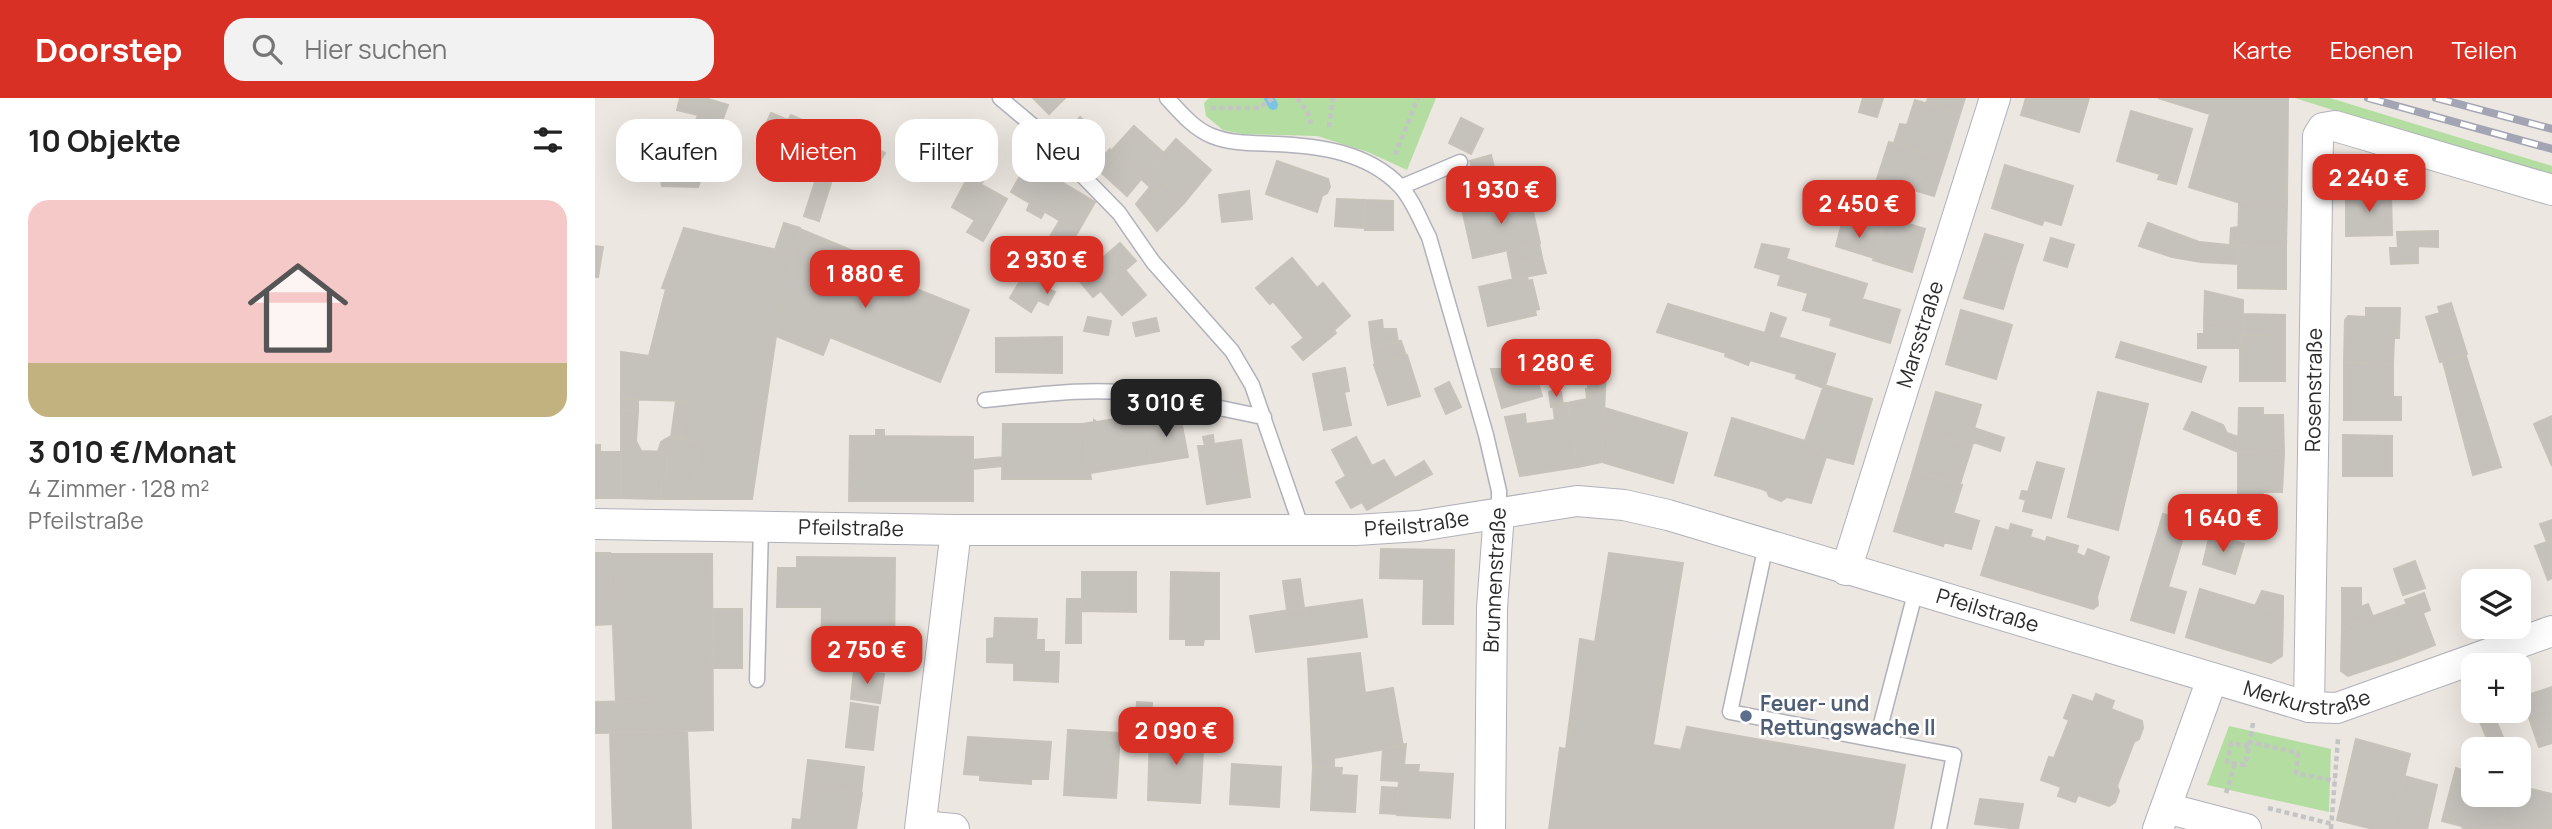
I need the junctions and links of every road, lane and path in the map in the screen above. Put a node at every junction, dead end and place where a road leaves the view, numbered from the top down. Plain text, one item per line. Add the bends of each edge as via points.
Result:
1 (1000, 98) edge
2 (1167, 98) edge
3 (1273, 98) edge
4 (1418, 98) edge
5 (1995, 98) edge
6 (1180, 112) junction
7 (1460, 162) dead end
8 (1387, 175) junction
9 (1401, 187) junction
10 (2552, 190) edge
11 (985, 400) dead end
12 (1264, 417) junction
13 (1499, 513) junction
14 (595, 524) edge
15 (761, 527) junction
16 (1302, 529) junction
17 (956, 530) junction
18 (1766, 545) junction
19 (1846, 570) junction
20 (1916, 590) junction
21 (2552, 631) edge
22 (2212, 679) junction
23 (757, 680) dead end
24 (2323, 707) junction
25 (2240, 718) dead end
26 (2253, 722) junction
27 (2265, 725) dead end
28 (1877, 739) junction
29 (2326, 739) dead end
30 (2338, 742) junction
31 (2249, 744) junction
32 (2235, 763) junction
33 (2335, 781) junction
34 (2225, 797) dead end
35 (2162, 818) edge
36 (2255, 818) edge
37 (2332, 826) edge
38 (921, 828) edge
39 (954, 829) edge
40 (1490, 829) edge
41 (1939, 829) edge

1 - 12 lane via 1119,213 1153,262 1232,351
2 - 6 lane, Brunnenstraße
3 - 6 path via 1259,108
4 - 8 path
5 - 19 street, Marsstraße
6 - 8 lane, Brunnenstraße via 1203,131 1223,139 1325,148 1366,162
7 - 9 lane
8 - 9 lane, Brunnenstraße
9 - 13 lane, Brunnenstraße via 1429,237 1486,435 1499,491
10 - 24 street, Rosenstraße via 2335,126 2323,128 2318,136
11 - 12 lane via 1109,391
12 - 16 lane
13 - 16 street, Pfeilstraße via 1419,526
13 - 18 street, Pfeilstraße via 1577,500 1624,505
13 - 40 street, Brunnenstraße via 1492,608
14 - 15 street, Pfeilstraße
15 - 17 street, Pfeilstraße
15 - 23 lane
16 - 17 street, Pfeilstraße
17 - 38 street
18 - 19 street, Pfeilstraße
18 - 28 lane via 1730,712
19 - 20 street, Pfeilstraße
20 - 22 street, Pfeilstraße
20 - 28 lane
21 - 24 street, Merkurstraße
22 - 24 street, Merkurstraße
22 - 35 street, Merkurstraße
24 - 30 path
25 - 26 path
26 - 27 path
26 - 31 path
28 - 41 lane via 1954,755
29 - 30 path
30 - 33 path
31 - 32 path via 2245,765
31 - 32 path via 2231,743 2227,762
31 - 33 path via 2298,753 2296,772
32 - 34 path
33 - 37 path
35 - 36 street
36 - 37 path
38 - 39 street

